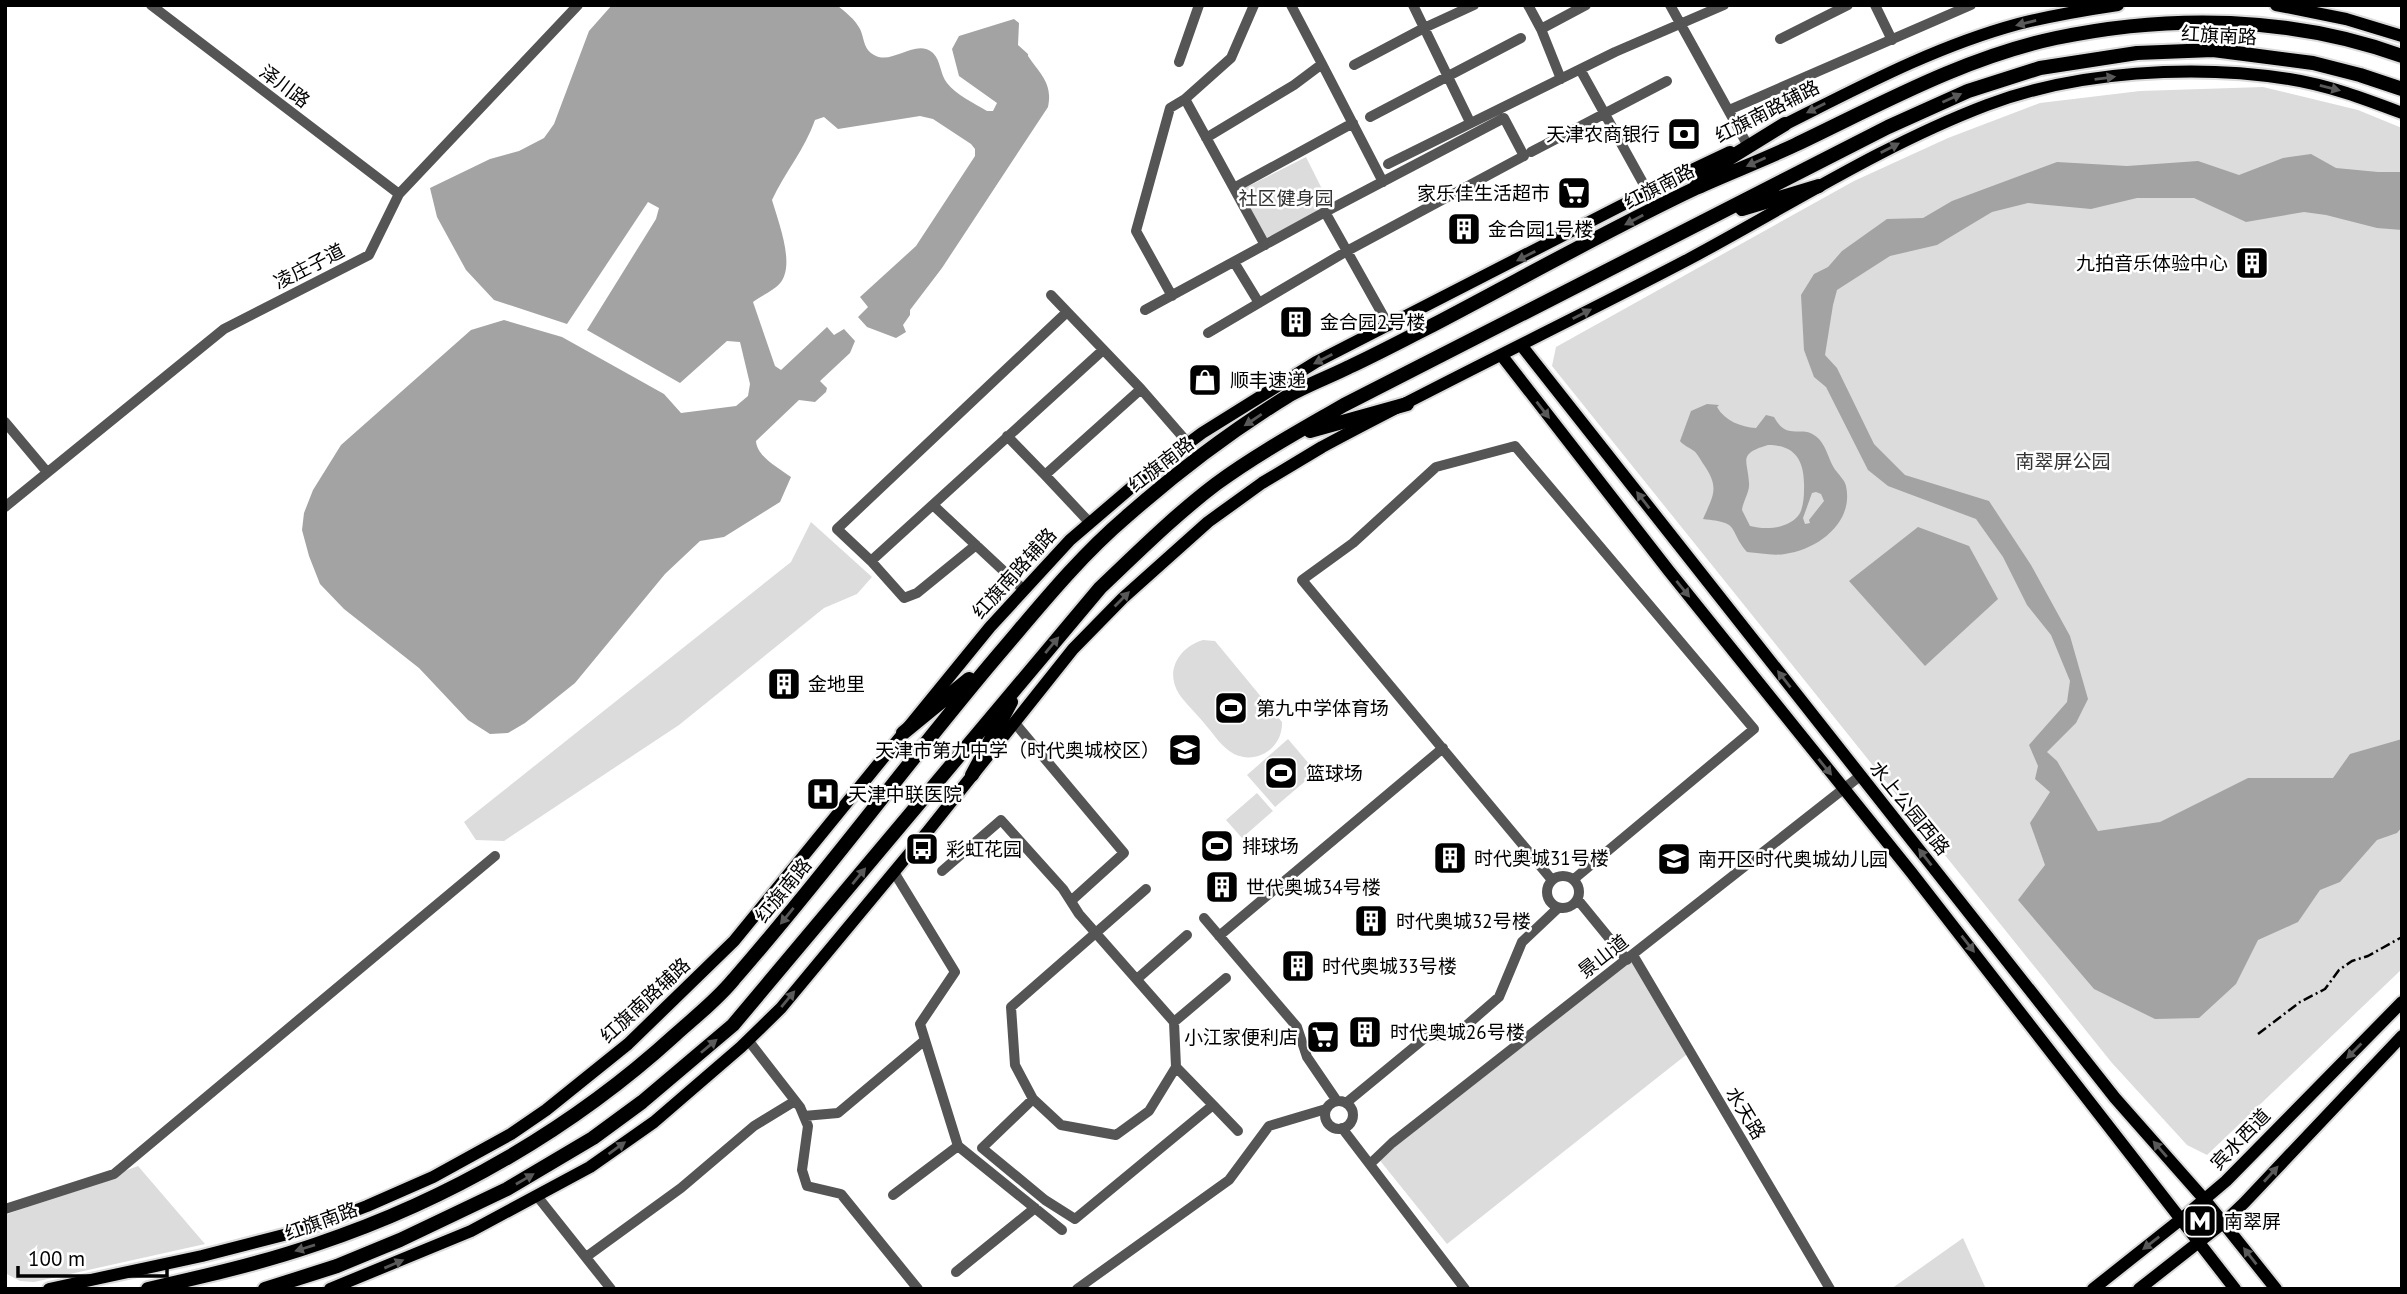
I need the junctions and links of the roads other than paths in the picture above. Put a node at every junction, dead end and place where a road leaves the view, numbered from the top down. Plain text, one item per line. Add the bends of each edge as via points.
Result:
1 (150, 5) edge
2 (578, 5) edge
3 (1199, 5) edge
4 (1254, 5) edge
5 (1292, 5) edge
6 (1413, 5) edge
7 (1474, 5) edge
8 (1528, 5) edge
9 (1586, 5) edge
10 (1670, 5) edge
11 (1724, 5) edge
12 (1848, 5) edge
13 (1875, 5) edge
14 (1971, 5) edge
15 (2118, 5) edge
16 (2277, 5) edge
17 (1681, 24) junction
18 (1424, 28) junction
19 (1541, 29) junction
20 (2402, 36) edge
21 (1521, 38) dead end
22 (1780, 39) dead end
23 (1892, 40) junction
24 (2402, 56) edge
25 (1180, 62) dead end
26 (1322, 64) junction
27 (1354, 65) dead end
28 (1581, 71) junction
29 (1447, 76) junction
30 (1561, 79) junction
31 (1667, 81) dead end
32 (2402, 89) edge
33 (1185, 99) junction
34 (1729, 110) junction
35 (2402, 113) edge
36 (1605, 114) junction
37 (1370, 117) dead end
38 (1470, 122) junction
39 (1353, 123) junction
40 (1785, 124) junction
41 (1206, 138) junction
42 (1747, 144) junction
43 (1531, 152) dead end
44 (1388, 164) dead end
45 (1383, 182) junction
46 (1819, 186) junction
47 (1234, 188) junction
48 (1694, 189) junction
49 (1648, 192) junction
50 (399, 194) junction
51 (1325, 212) junction
52 (1704, 222) junction
53 (1265, 245) junction
54 (1347, 251) junction
55 (1234, 262) junction
56 (1051, 295) dead end
57 (1172, 296) junction
58 (1259, 303) junction
59 (1145, 310) dead end
60 (1066, 312) junction
61 (1389, 326) junction
62 (1208, 333) dead end
63 (1521, 345) junction
64 (1103, 350) junction
65 (1502, 356) junction
66 (1141, 389) junction
67 (1407, 404) junction
68 (5, 422) edge
69 (1007, 436) junction
70 (1289, 436) junction
71 (1188, 443) junction
72 (47, 472) junction
73 (1045, 475) junction
74 (933, 505) junction
75 (5, 507) edge
76 (1090, 523) junction
77 (976, 545) junction
78 (871, 561) junction
79 (1024, 590) junction
80 (1000, 653) junction
81 (1023, 679) junction
82 (1014, 722) junction
83 (903, 733) junction
84 (1443, 748) junction
85 (972, 775) junction
86 (1860, 776) junction
87 (1844, 790) junction
88 (495, 856) dead end
89 (942, 871) dead end
90 (894, 872) junction
91 (1574, 879) junction
92 (1552, 880) junction
93 (1146, 889) dead end
94 (1072, 900) junction
95 (1578, 900) junction
96 (1558, 908) junction
97 (1204, 918) dead end
98 (1096, 933) junction
99 (1187, 935) dead end
100 (1219, 936) junction
101 (1630, 957) junction
102 (1226, 978) dead end
103 (1137, 979) junction
104 (2402, 1002) edge
105 (1174, 1022) junction
106 (2402, 1036) edge
107 (748, 1040) junction
108 (925, 1040) junction
109 (1176, 1066) junction
110 (1033, 1099) junction
111 (795, 1101) junction
112 (1342, 1102) junction
113 (1213, 1105) junction
114 (1326, 1109) junction
115 (804, 1115) junction
116 (1342, 1128) junction
117 (1238, 1131) dead end
118 (958, 1146) junction
119 (1370, 1164) junction
120 (893, 1195) dead end
121 (537, 1196) junction
122 (2205, 1200) junction
123 (1035, 1208) junction
124 (5, 1209) edge
125 (2180, 1220) junction
126 (2223, 1223) junction
127 (1062, 1230) dead end
128 (2198, 1243) junction
129 (586, 1257) junction
130 (956, 1272) dead end
131 (49, 1289) edge
132 (148, 1289) edge
133 (265, 1289) edge
134 (330, 1289) edge
135 (611, 1289) edge
136 (918, 1289) edge
137 (1077, 1289) edge
138 (1465, 1289) edge
139 (1830, 1289) edge
140 (2093, 1289) edge
141 (2138, 1289) edge
142 (2235, 1289) edge
143 (2276, 1289) edge

1 - 50 street, 泽川路
2 - 50 street, 凌庄子道
3 - 25 street
4 - 33 street via 1231,58
5 - 26 street
6 - 18 street
7 - 18 street
8 - 19 street
9 - 19 street
10 - 17 street
11 - 17 street
12 - 22 street
13 - 23 street
14 - 23 street
15 -> 40 main road, 红旗南路辅路 via 1970,39 1907,64
16 - 20 main road
17 - 28 street
17 - 34 street
18 - 27 street
18 - 29 street
19 - 30 street
21 - 29 street
23 - 34 street
24 -> 48 highway, 红旗南路 via 2309,30 2239,23 2146,25 2056,38 1971,62
26 - 39 street
26 - 41 street
28 - 30 street
28 - 36 street
29 - 37 street
29 - 38 street
30 - 38 street
31 - 36 street
52 -> 32 highway, 红旗南路 via 1968,91 2040,68 2137,53 2213,50 2313,63
33 - 41 street
33 - 57 street via 1170,108 1136,231
34 - 42 street
46 -> 35 main road via 1905,140 1989,104 2066,83 2160,73 2267,76 2339,90
36 - 43 street
36 - 49 street
38 - 44 street
39 - 45 street
39 - 47 street
40 - 42 main road, 红旗南路辅路
40 - 48 highway via 1704,174
41 - 47 street
42 - 49 main road, 红旗南路辅路
45 - 51 street
45 - 54 street via 1504,118 1524,156
46 - 52 highway
63 -> 46 main road
47 - 53 street
48 -> 80 highway, 红旗南路 via 1292,394 1195,461 1123,519 1065,576
49 -> 61 main road, 红旗南路辅路
50 - 72 street, 凌庄子道 via 369,255 224,329
51 - 53 street
51 - 54 street
52 - 70 highway, 红旗南路
53 - 55 street
54 - 58 street
54 - 61 street
55 - 57 street
55 - 58 street
56 - 60 street
57 - 59 street
58 - 62 street
60 - 64 street
60 - 78 street via 836,529
61 -> 71 main road, 红旗南路辅路 via 1316,362
63 - 65 main road
86 -> 63 main road, 水上公园西路
64 - 66 street
64 - 69 street
65 - 67 main road
65 -> 87 main road, 水上公园西路
66 - 71 street
66 - 73 street
67 - 70 highway
82 -> 67 main road via 1073,649 1208,522 1286,467
68 - 72 street
69 - 73 street
69 - 74 street
81 -> 70 highway, 红旗南路 via 1100,588 1168,524 1217,484
71 - 76 main road, 红旗南路辅路
72 - 75 street, 凌庄子道
73 - 76 street
74 - 77 street
74 - 78 street
76 - 79 main road, 红旗南路辅路
77 - 78 street via 917,593 904,598
77 - 79 street
79 - 83 main road, 红旗南路辅路
80 - 83 highway
80 -> 132 highway, 红旗南路 via 729,986 592,1104 496,1164 416,1205 322,1243 230,1271
81 - 85 highway
133 -> 81 highway, 红旗南路 via 363,1255 507,1189 593,1138 642,1102 733,1025
82 - 85 main road
82 - 94 street via 1124,853
83 - 131 main road, 红旗南路辅路 via 734,941 628,1044 511,1134 433,1177 307,1228
84 - 91 street via 1302,580 1353,542 1436,467 1515,446 1754,729
84 - 92 street
84 - 100 street
85 - 90 main road
86 - 87 street, 景山道
122 -> 86 main road, 水上公园西路 via 2115,1098
87 - 101 street, 景山道
87 -> 125 main road, 水上公园西路
88 - 124 street via 114,1174
89 - 94 street via 1000,820
107 -> 90 main road via 781,1008
90 - 108 street via 955,972 920,1024
91 - 92 street via 1561,876
91 - 95 street via 1580,889
92 - 96 street via 1548,896
93 - 98 street
94 - 98 street
95 - 96 street via 1570,907
95 - 101 street, 水天路
96 - 112 street via 1522,942 1499,997 1460,1031 1425,1038
97 - 100 street
98 - 103 street
98 - 110 street via 1011,1007 1015,1065
99 - 103 street
100 - 112 street via 1297,1027 1307,1058
101 - 119 street, 景山道
101 - 139 street, 水天路
102 - 105 street
103 - 105 street
104 -> 122 main road, 宾水西道
105 - 109 street
126 -> 106 main road
107 - 111 street
121 -> 107 main road via 590,1167 654,1122
108 - 115 street via 838,1113
108 - 118 street
109 - 110 street via 1149,1111 1116,1135 1061,1125
109 - 113 street
110 - 113 street via 982,1148 1075,1219
111 - 115 street
111 - 129 street via 754,1126 681,1188
112 - 114 street
112 - 116 street via 1353,1115 1350,1124
113 - 117 street
114 - 116 street via 1326,1122
114 - 137 street via 1269,1126 1229,1180
115 - 136 street via 808,1126 802,1170 807,1186 841,1194
116 - 119 street
118 - 120 street
118 - 123 street
119 - 138 street
121 - 129 street
134 -> 121 main road via 471,1231
122 - 125 main road, 宾水西道
122 - 126 main road, 水上公园西路
123 - 127 street
123 - 130 street
125 - 128 main road, 水上公园西路
125 -> 140 main road, 宾水西道
126 - 128 main road
143 -> 126 main road, 水上公园西路
128 - 141 main road
128 - 142 main road, 水上公园西路
129 - 135 street

